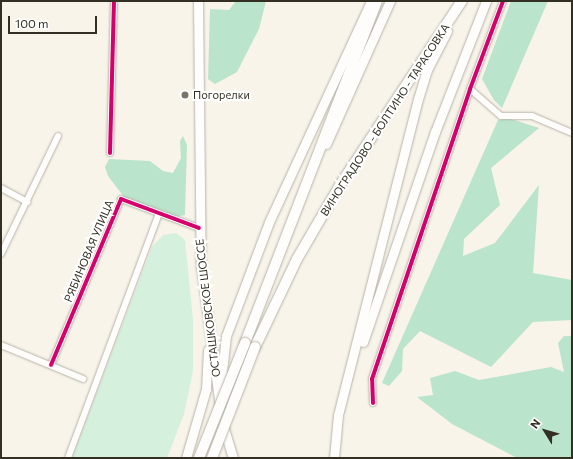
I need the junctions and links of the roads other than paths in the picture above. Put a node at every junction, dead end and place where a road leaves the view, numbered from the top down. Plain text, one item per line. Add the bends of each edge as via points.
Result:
1 (114, 1) edge
2 (198, 1) edge
3 (371, 1) edge
4 (378, 1) edge
5 (390, 1) edge
6 (462, 1) edge
7 (486, 1) edge
8 (503, 1) edge
9 (470, 89) junction
10 (572, 133) edge
11 (58, 136) dead end
12 (110, 153) dead end
13 (1, 188) edge
14 (27, 202) junction
15 (159, 213) junction
16 (290, 224) junction
17 (199, 228) junction
18 (1, 254) edge
19 (209, 328) junction
20 (1, 345) edge
21 (50, 365) junction
22 (84, 379) dead end
23 (373, 403) dead end
24 (221, 412) junction
25 (338, 415) junction
26 (68, 458) edge
27 (186, 458) edge
28 (199, 458) edge
29 (212, 458) edge
30 (233, 458) edge
31 (334, 458) edge

1 - 12 street
2 - 17 main road, ОСТАШКОВСКОЕ ШОССЕ
3 - 24 main road via 270,222 235,310 222,366
4 - 16 main road
5 - 16 main road
6 - 25 main road via 427,70 418,99
6 - 29 main road, ВИНОГРАДОВО - БОЛТИНО - ТАРАСОВКА, bridge via 340,185 297,259 256,347
7 - 25 main road via 435,132
8 - 9 street
9 - 10 street via 501,116 532,116
9 - 23 street via 372,379
11 - 14 street
13 - 14 street
14 - 18 street
15 - 17 street, РЯБИНОВАЯ УЛИЦА
15 - 21 street, РЯБИНОВАЯ УЛИЦА via 121,199
15 - 26 street
16 - 28 main road, bridge
17 - 19 main road, ОСТАШКОВСКОЕ ШОССЕ
19 - 24 main road, ОСТАШКОВСКОЕ ШОССЕ
19 - 27 main road via 206,389
20 - 21 street
21 - 22 street
24 - 30 main road, ОСТАШКОВСКОЕ ШОССЕ
25 - 31 main road

